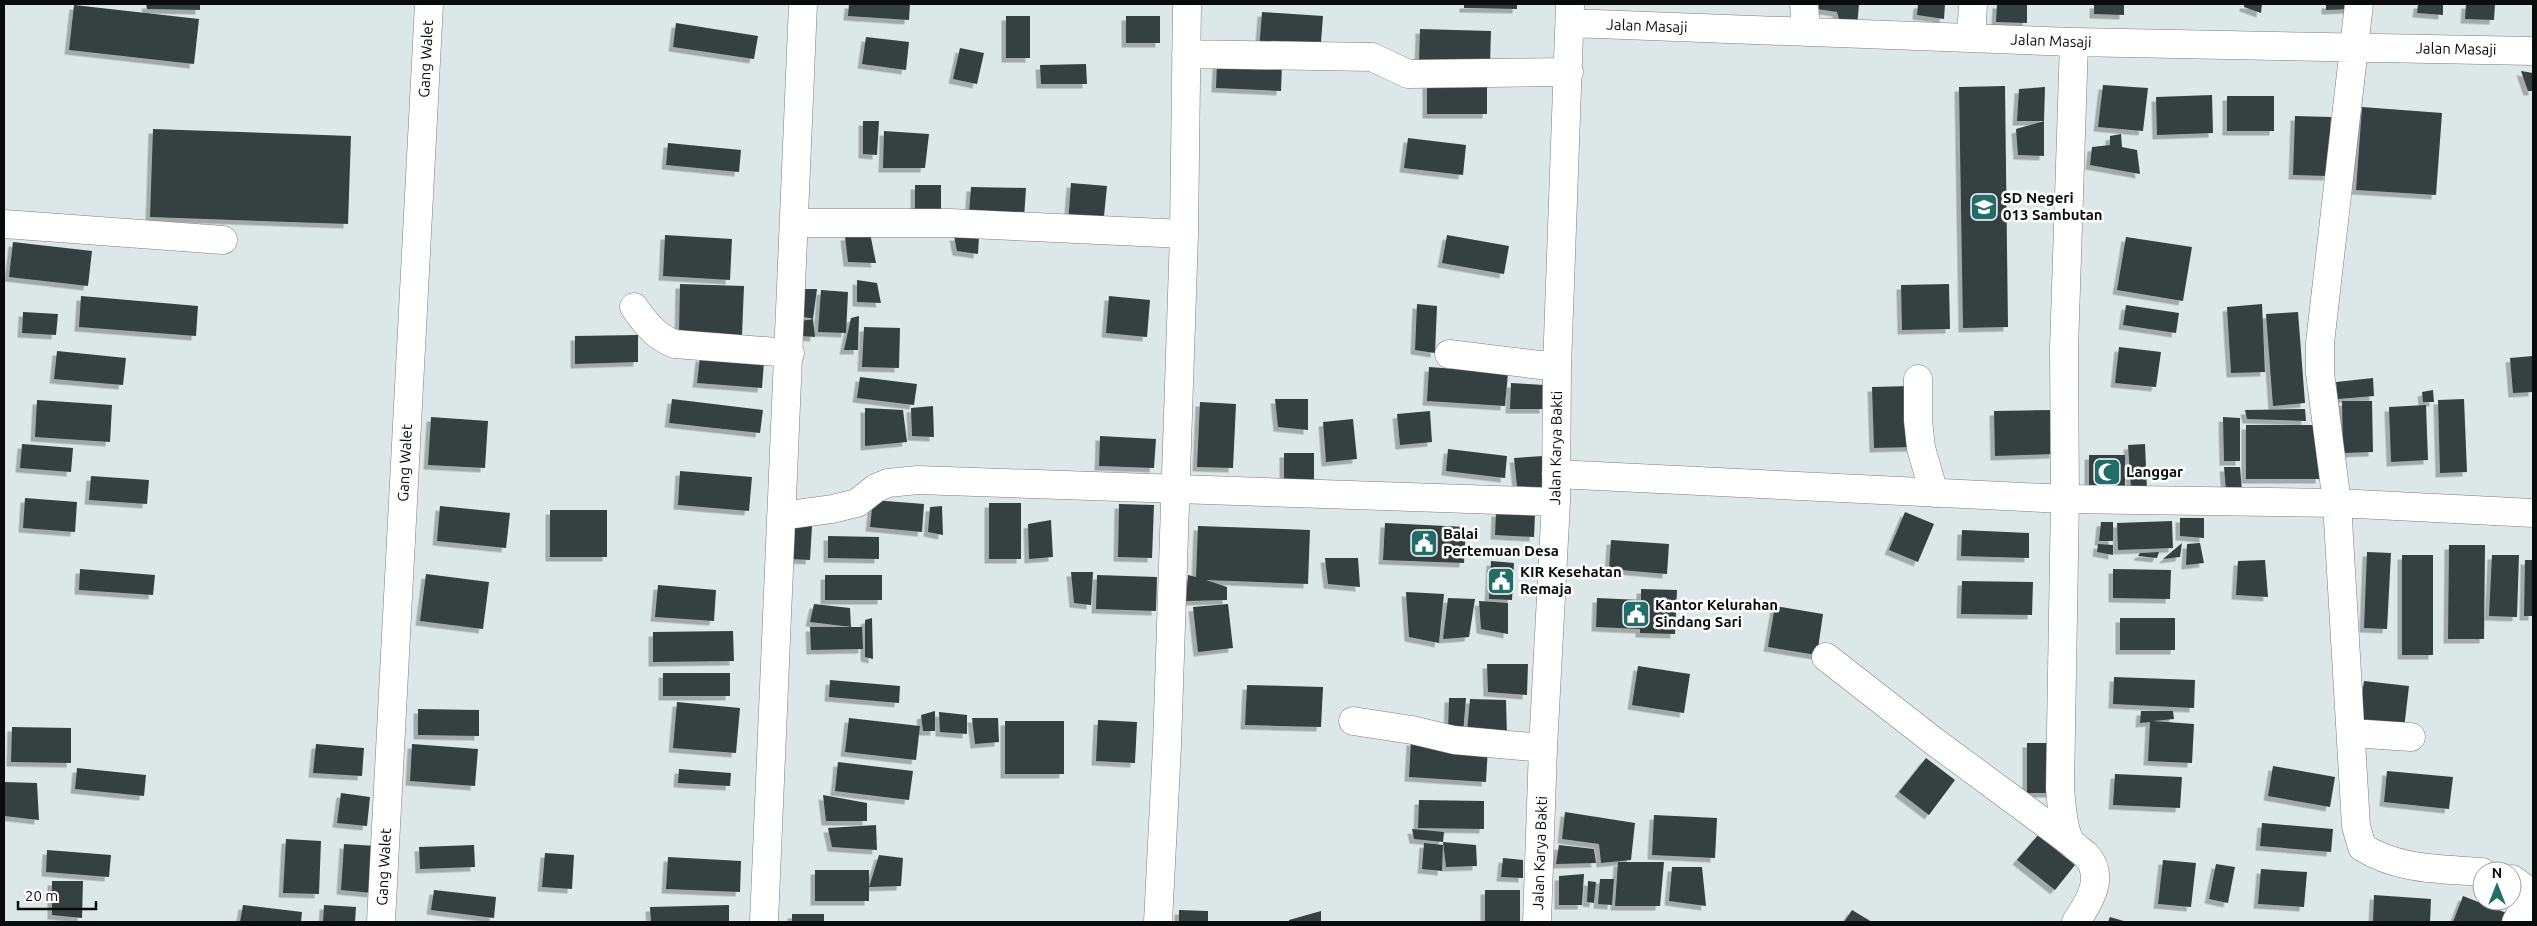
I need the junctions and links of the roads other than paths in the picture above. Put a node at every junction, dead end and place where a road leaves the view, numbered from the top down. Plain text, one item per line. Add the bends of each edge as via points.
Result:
1 (429, 4) edge
2 (802, 4) edge
3 (1186, 4) edge
4 (1804, 4) edge
5 (1973, 4) edge
6 (2359, 4) edge
7 (1570, 13) edge
8 (1806, 32) junction
9 (1971, 38) junction
10 (2074, 42) junction
11 (2356, 47) junction
12 (2533, 51) edge
13 (1186, 54) junction
14 (1568, 72) junction
15 (794, 223) junction
16 (4, 224) edge
17 (1184, 234) junction
18 (223, 240) dead end
19 (634, 307) dead end
20 (790, 352) junction
21 (1449, 354) dead end
22 (1557, 367) junction
23 (1918, 378) dead end
24 (1556, 474) junction
25 (1174, 488) junction
26 (1934, 493) junction
27 (2064, 499) junction
28 (1556, 502) junction
29 (2337, 503) junction
30 (2533, 513) edge
31 (781, 516) junction
32 (1826, 657) dead end
33 (1353, 721) dead end
34 (2351, 733) junction
35 (2411, 736) dead end
36 (1543, 748) junction
37 (2069, 841) junction
38 (2472, 871) edge
39 (2525, 890) edge
40 (381, 922) edge
41 (764, 922) edge
42 (1158, 922) edge
43 (1537, 922) edge
44 (2076, 922) edge
45 (2516, 922) edge

1 - 40 street, Gang Walet
2 - 15 street
3 - 13 street
4 - 8 street
5 - 9 street
6 - 11 street
7 - 8 street, Jalan Masaji
7 - 14 street, Jalan Karya Bakti
8 - 9 street, Jalan Masaji
9 - 10 street, Jalan Masaji
10 - 11 street, Jalan Masaji
10 - 27 street via 2064,349
11 - 12 street, Jalan Masaji
11 - 29 street via 2320,343 2320,373
13 - 14 street via 1372,57 1408,74
13 - 17 street
14 - 22 street, Jalan Karya Bakti
15 - 17 street via 949,223
15 - 20 street
16 - 18 street
17 - 25 street
19 - 20 street via 648,326 675,344
20 - 31 street
21 - 22 street
22 - 24 street, Jalan Karya Bakti
23 - 26 street via 1921,448
24 - 26 street
24 - 28 street, Jalan Karya Bakti
25 - 28 street
25 - 31 street via 918,480 888,483 857,502 832,509
25 - 42 street via 1167,746
26 - 27 street
27 - 29 street
27 - 37 street via 2060,789
28 - 36 street, Jalan Karya Bakti
29 - 30 street
29 - 34 street
31 - 41 street
32 - 37 street
33 - 36 street via 1454,740
34 - 35 street
34 - 38 street via 2356,826 2362,846 2379,858 2402,865
36 - 43 street, Jalan Karya Bakti
37 - 44 street via 2086,855 2095,871 2093,894
39 - 45 street

